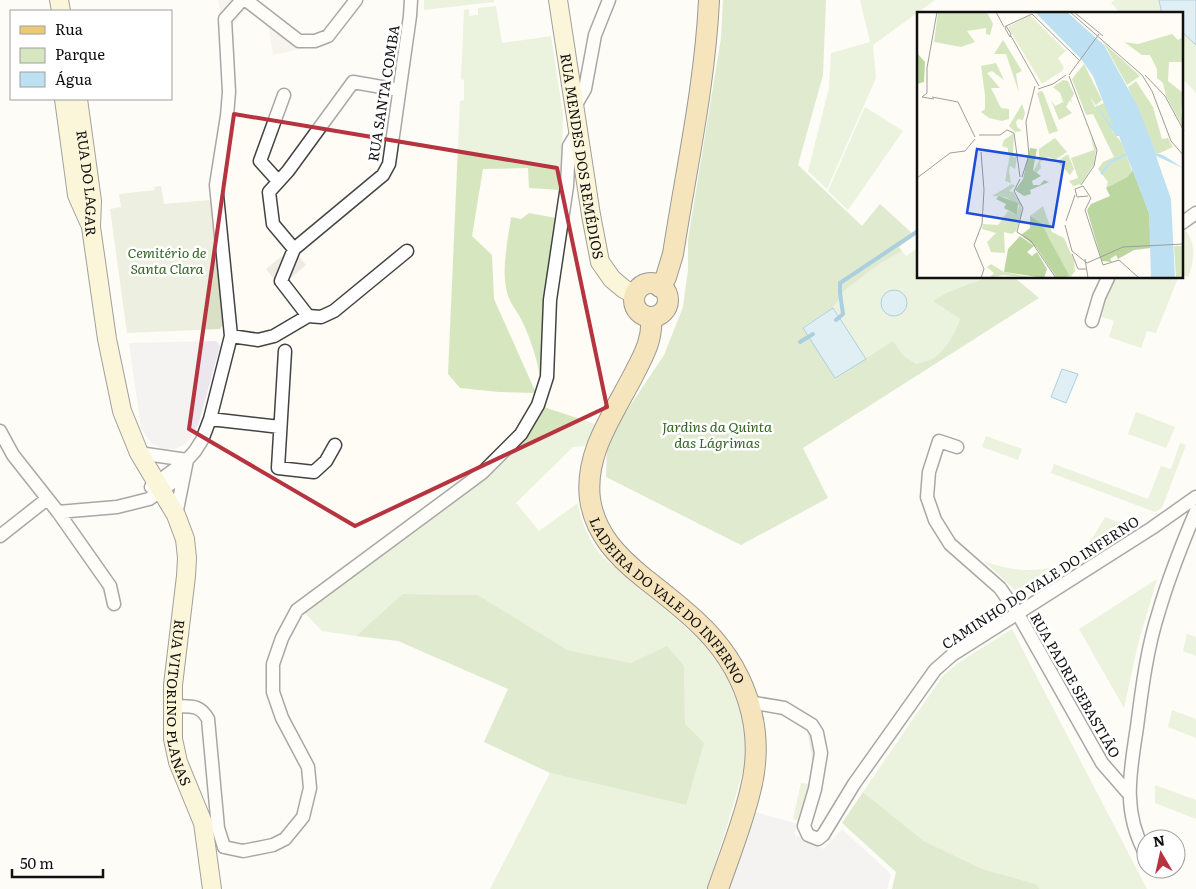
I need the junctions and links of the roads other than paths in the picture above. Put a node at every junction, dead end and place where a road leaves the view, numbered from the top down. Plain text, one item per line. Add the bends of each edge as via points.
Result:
1 (244, 0) edge
2 (356, 0) edge
3 (411, 0) edge
4 (558, 0) edge
5 (609, 0) edge
6 (709, 0) edge
7 (399, 90) junction
8 (284, 96) dead end
9 (72, 102) edge
10 (574, 108) junction
11 (578, 131) junction
12 (278, 181) junction
13 (1196, 213) edge
14 (1184, 222) edge
15 (91, 227) joint
16 (294, 249) junction
17 (407, 252) dead end
18 (1108, 279) edge
19 (660, 286) junction
20 (635, 295) junction
21 (308, 316) junction
22 (650, 317) junction
23 (1092, 321) dead end
24 (231, 336) junction
25 (285, 351) dead end
26 (210, 419) junction
27 (280, 427) junction
28 (0, 431) edge
29 (335, 444) dead end
30 (958, 447) dead end
31 (139, 453) junction
32 (187, 460) junction
33 (183, 475) junction
34 (159, 486) junction
35 (1196, 498) edge
36 (47, 499) junction
37 (1196, 511) edge
38 (58, 512) junction
39 (176, 514) junction
40 (0, 536) edge
41 (114, 604) dead end
42 (1018, 614) junction
43 (749, 702) junction
44 (173, 706) junction
45 (1129, 794) junction
46 (1136, 834) edge
47 (212, 889) edge
48 (718, 889) edge

1 - 2 street via 300,41 315,41 328,36
1 - 24 street, RUA VITORINO PLANAS via 225,19 229,92 216,185
3 - 7 street, RUA SANTA COMBA
4 - 10 street, RUA MENDES DOS REMÉDIOS
5 - 10 street via 595,35 585,89
6 - 19 main road via 701,80 673,254
7 - 12 street via 353,82
7 - 16 street, RUA SANTA COMBA via 389,164 383,175
8 - 12 street via 260,161
9 - 15 street, RUA DO LAGAR via 92,201
10 - 11 street, RUA MENDES DOS REMÉDIOS
11 - 20 street, RUA MENDES DOS REMÉDIOS via 600,262 612,279
11 - 44 street via 569,146 567,186 550,300 547,377 538,405 521,434 482,473 297,610 282,638 273,664 273,692 282,718 308,767 310,788 303,817 285,839 273,846 243,851 224,846 218,828 208,719 204,711 196,708
12 - 16 street via 269,192 273,224
13 - 14 street
15 - 31 street, RUA VITORINO PLANAS via 108,348 122,411
16 - 21 street, RUA SANTA COMBA via 281,282
17 - 21 street via 334,311 321,317
18 - 23 street
19 - 20 main road via 646,284
19 - 22 main road via 667,297 666,306 661,314
20 - 22 main road via 636,308
21 - 24 street via 274,336 258,340
22 - 43 main road, LADEIRA DO VALE DO INFERNO via 651,330 644,354 594,452 590,499 595,519 604,538 622,560 698,622 724,651
24 - 26 street, RUA VITORINO PLANAS
25 - 27 street
26 - 27 street
26 - 32 street, RUA VITORINO PLANAS via 196,451
27 - 29 street via 278,468 314,472 326,461
28 - 36 street via 12,455
30 - 42 street, RUA PADRE SEBASTIÃO via 939,441 929,472 928,497 934,520 950,544 1000,588
31 - 32 street
31 - 34 street, RUA VITORINO PLANAS
32 - 33 street, RUA VITORINO PLANAS
32 - 34 street
33 - 34 street
33 - 39 street, RUA VITORINO PLANAS
34 - 38 street via 132,503 117,507
34 - 39 street, RUA VITORINO PLANAS
35 - 42 street, CAMINHO DO VALE DO INFERNO
36 - 38 street
36 - 40 street
37 - 45 street via 1158,613 1142,688
38 - 41 street via 110,586
39 - 44 street, RUA VITORINO PLANAS via 185,539 187,558
42 - 43 street, CAMINHO DO VALE DO INFERNO via 952,655 935,670 818,839 808,836 804,826 821,753 812,725 784,708
42 - 45 street, RUA PADRE SEBASTIÃO via 1102,763
43 - 48 main road, LADEIRA DO VALE DO INFERNO via 755,732 755,762 750,792
44 - 47 street, RUA VITORINO PLANAS via 173,739 178,762 203,823
45 - 46 street

